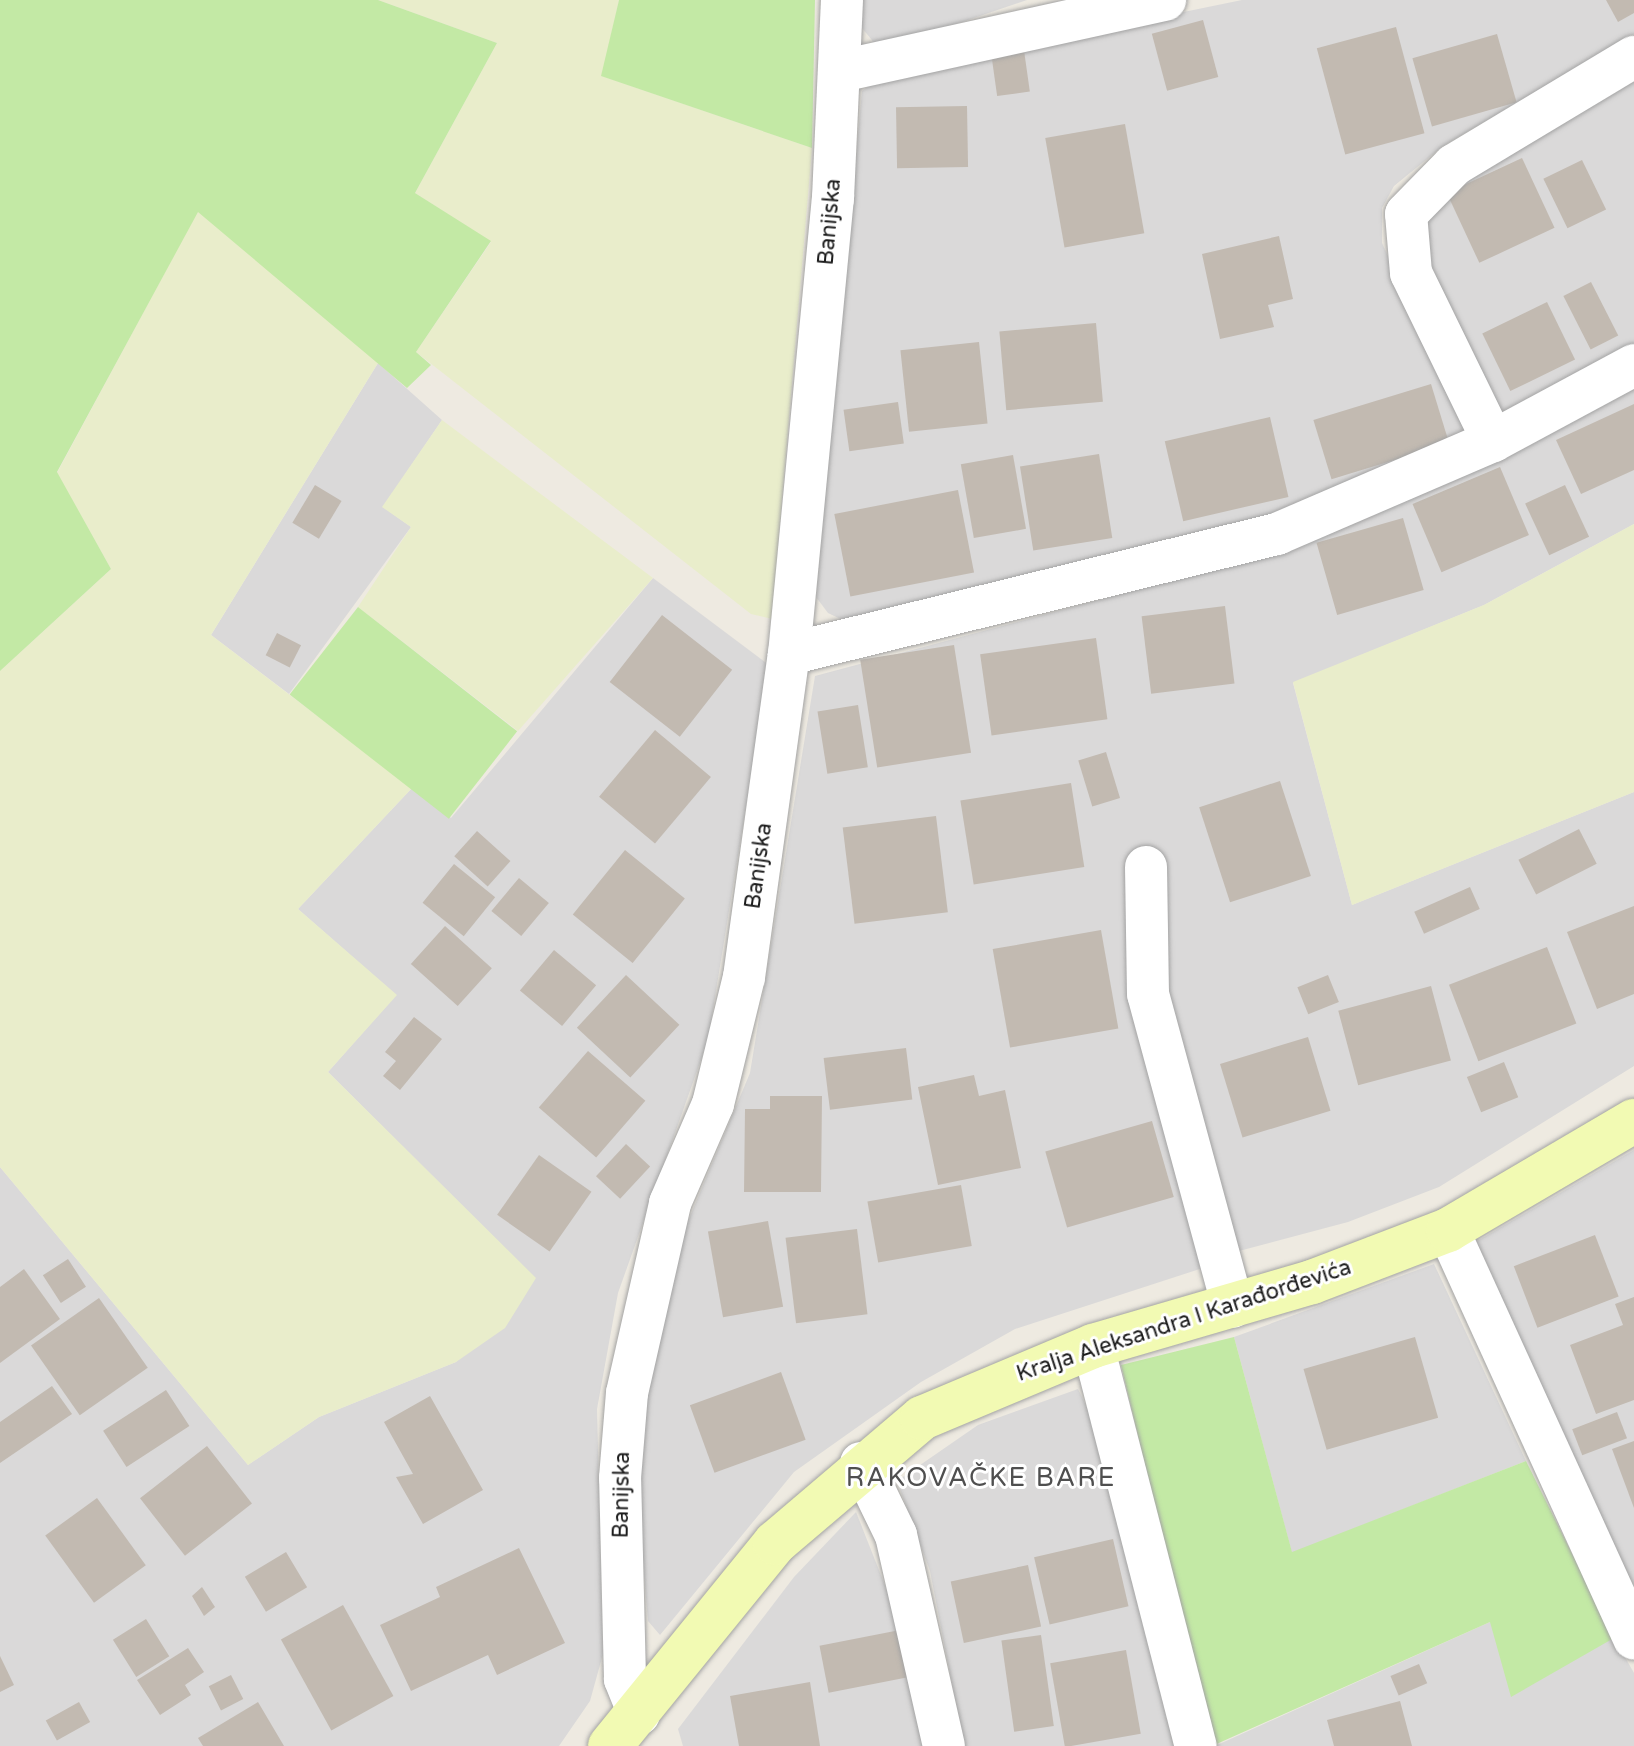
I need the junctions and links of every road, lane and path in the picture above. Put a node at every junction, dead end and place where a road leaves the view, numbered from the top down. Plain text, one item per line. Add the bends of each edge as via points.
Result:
1 (842, 0) edge
2 (1165, 0) edge
3 (1634, 57) edge
4 (841, 71) junction
5 (1634, 365) edge
6 (1493, 441) junction
7 (789, 654) junction
8 (1146, 867) dead end
9 (1634, 1121) edge
10 (1448, 1230) junction
11 (1233, 1307) junction
12 (1093, 1346) junction
13 (861, 1463) junction
14 (1634, 1639) edge
15 (639, 1714) junction
16 (610, 1746) edge
17 (944, 1746) edge
18 (1196, 1746) edge

1 - 4 street, Banijska
2 - 4 street
3 - 6 street via 1454,165 1406,214 1411,273
4 - 7 street, Banijska
5 - 6 street
6 - 7 street via 1277,534
7 - 15 street, Banijska via 731,1039 670,1203 627,1393 620,1478 625,1679
8 - 11 street via 1148,994
9 - 10 street, Kralja Aleksandra I Karađorđevića
10 - 11 street, Kralja Aleksandra I Karađorđevića
10 - 14 street
11 - 12 street, Kralja Aleksandra I Karađorđevića
12 - 13 street, Kralja Aleksandra I Karađorđevića via 922,1418
12 - 18 street
13 - 15 street, Kralja Aleksandra I Karađorđevića via 775,1543
13 - 17 street via 896,1535
15 - 16 street, Kralja Aleksandra I Karađorđevića

